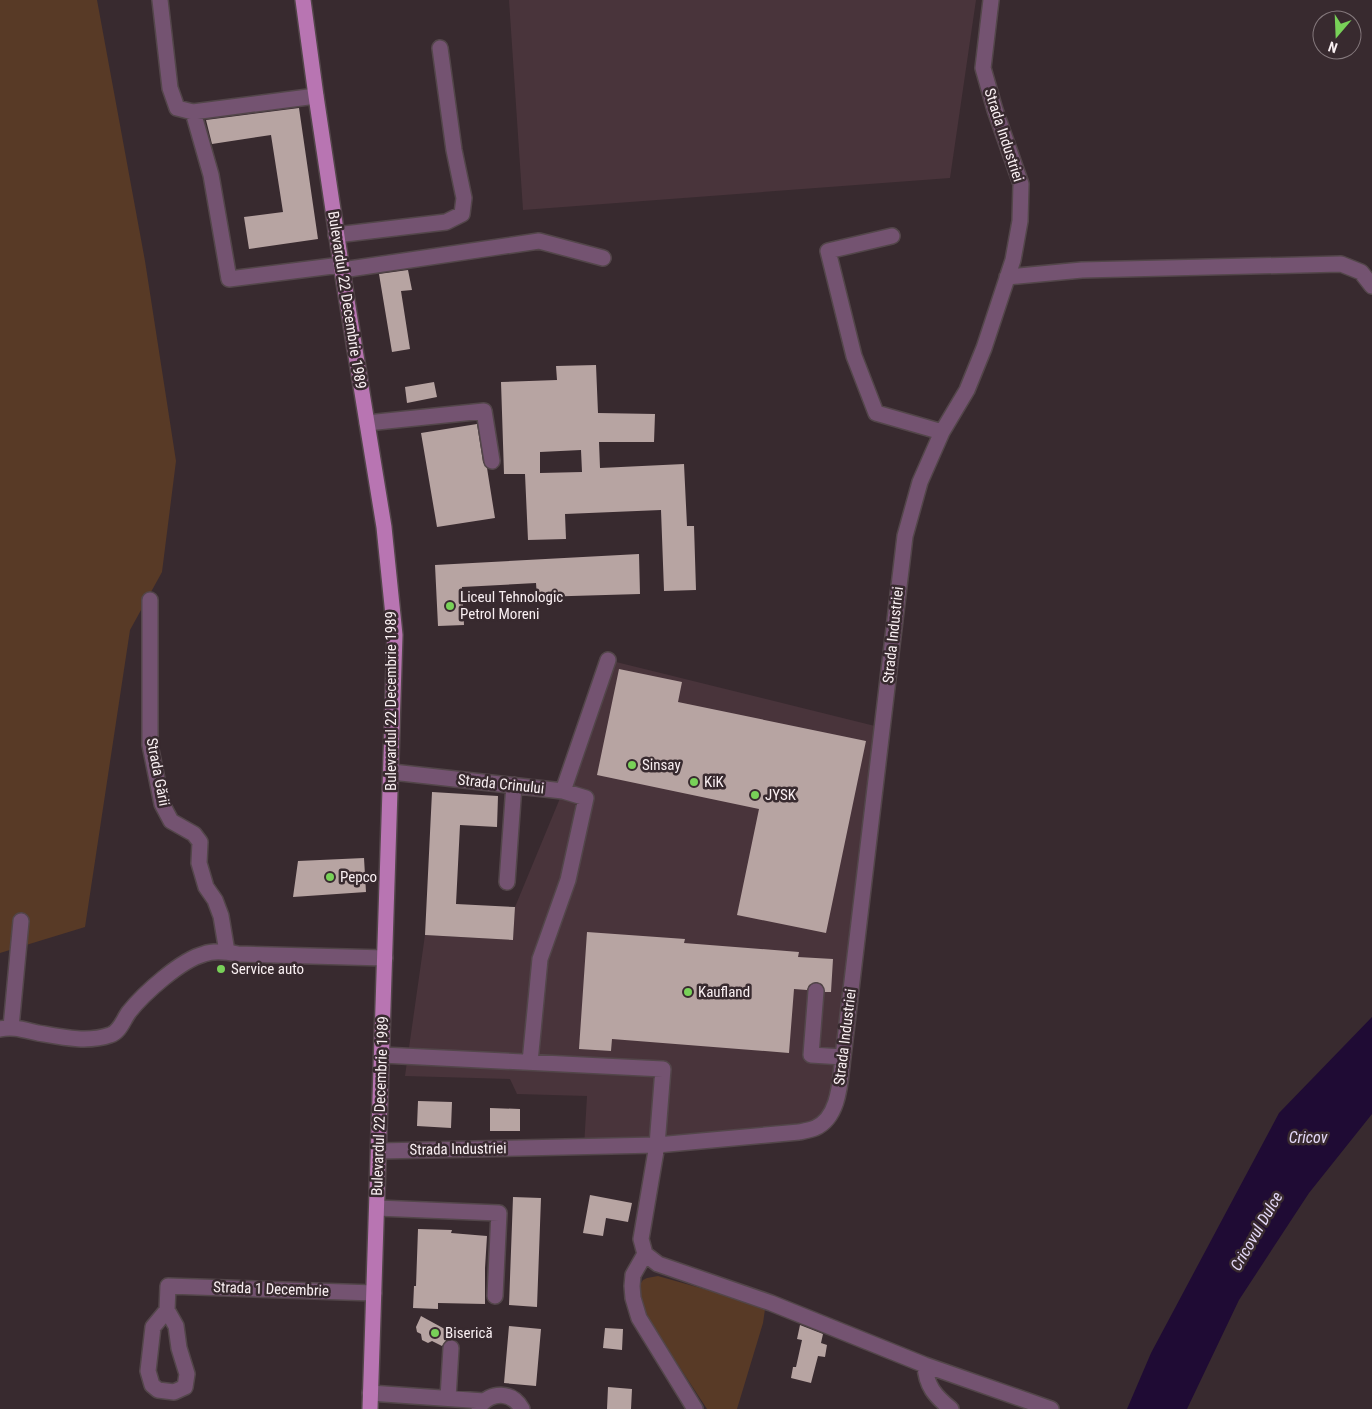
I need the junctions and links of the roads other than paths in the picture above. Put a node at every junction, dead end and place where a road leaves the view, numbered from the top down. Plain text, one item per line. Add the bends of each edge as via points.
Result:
1 (160, 0) edge
2 (303, 0) edge
3 (991, 0) edge
4 (440, 48) dead end
5 (316, 96) junction
6 (193, 112) junction
7 (336, 234) junction
8 (892, 236) dead end
9 (603, 258) dead end
10 (341, 267) junction
11 (1007, 277) junction
12 (1372, 286) edge
13 (367, 424) junction
14 (942, 432) junction
15 (492, 461) dead end
16 (150, 600) dead end
17 (608, 660) dead end
18 (392, 772) junction
19 (514, 785) junction
20 (563, 791) junction
21 (507, 882) dead end
22 (21, 922) dead end
23 (227, 952) junction
24 (385, 958) junction
25 (816, 991) dead end
26 (5, 1028) edge
27 (382, 1055) junction
28 (843, 1057) junction
29 (530, 1062) junction
30 (658, 1145) junction
31 (379, 1151) junction
32 (377, 1208) junction
33 (645, 1254) junction
34 (374, 1293) junction
35 (496, 1296) dead end
36 (167, 1310) junction
37 (452, 1348) dead end
38 (925, 1365) junction
39 (370, 1393) junction
40 (448, 1398) junction
41 (409, 1402) edge
42 (481, 1405) edge
43 (370, 1409) edge
44 (522, 1409) edge
45 (695, 1409) edge
46 (951, 1409) edge
47 (1051, 1409) edge

1 - 6 street via 170,88 177,108
2 - 5 main road, Bulevardul 22 Decembrie 1989
3 - 11 street, Strada Industriei via 983,68 1021,184 1020,221
4 - 7 street via 464,198 462,214 446,222
5 - 6 street
5 - 7 main road, Bulevardul 22 Decembrie 1989
6 - 10 street via 211,175 229,279
7 - 10 main road, Bulevardul 22 Decembrie 1989
8 - 14 street via 828,251 854,356 876,413
9 - 10 street via 539,241
10 - 13 main road, Bulevardul 22 Decembrie 1989
11 - 12 street via 1082,270 1341,264 1361,272
11 - 14 street, Strada Industriei via 967,390
13 - 15 street via 484,412
13 - 18 main road, Bulevardul 22 Decembrie 1989 via 384,527 395,635
14 - 28 street, Strada Industriei via 920,482 905,536
16 - 23 street, Strada Gării via 150,745 162,804 171,821 186,828 200,842 199,863 206,887 221,916
17 - 20 street, Strada Crinului
18 - 19 street, Strada Crinului
18 - 24 main road, Bulevardul 22 Decembrie 1989
19 - 20 street, Strada Crinului
19 - 21 street
20 - 29 street via 586,798 568,880 540,959
22 - 26 street
23 - 24 street
23 - 26 street via 204,953 180,966 137,1002 114,1034 90,1039 63,1038
24 - 27 main road, Bulevardul 22 Decembrie 1989
25 - 28 street via 810,1054
27 - 29 street
27 - 31 main road, Bulevardul 22 Decembrie 1989
28 - 30 street, Strada Industriei via 833,1108 827,1119 816,1128
29 - 30 street via 663,1069
30 - 31 street, Strada Industriei
30 - 33 street via 642,1239
31 - 32 main road, Bulevardul 22 Decembrie 1989
32 - 34 main road, Bulevardul 22 Decembrie 1989
32 - 35 street via 499,1213
33 - 38 street via 677,1272 771,1303
33 - 45 street via 633,1276 633,1298 639,1318
34 - 36 street, Strada 1 Decembrie via 168,1286
34 - 39 main road, Bulevardul 22 Decembrie 1989
36 - 36 street via 153,1327 148,1371 152,1386 174,1392 184,1387 187,1374 176,1326
37 - 40 street
38 - 46 street via 930,1389
38 - 47 street
39 - 41 street
39 - 43 main road, Bulevardul 22 Decembrie 1989
40 - 41 street
40 - 42 street
42 - 44 street via 492,1396 500,1395 516,1400

